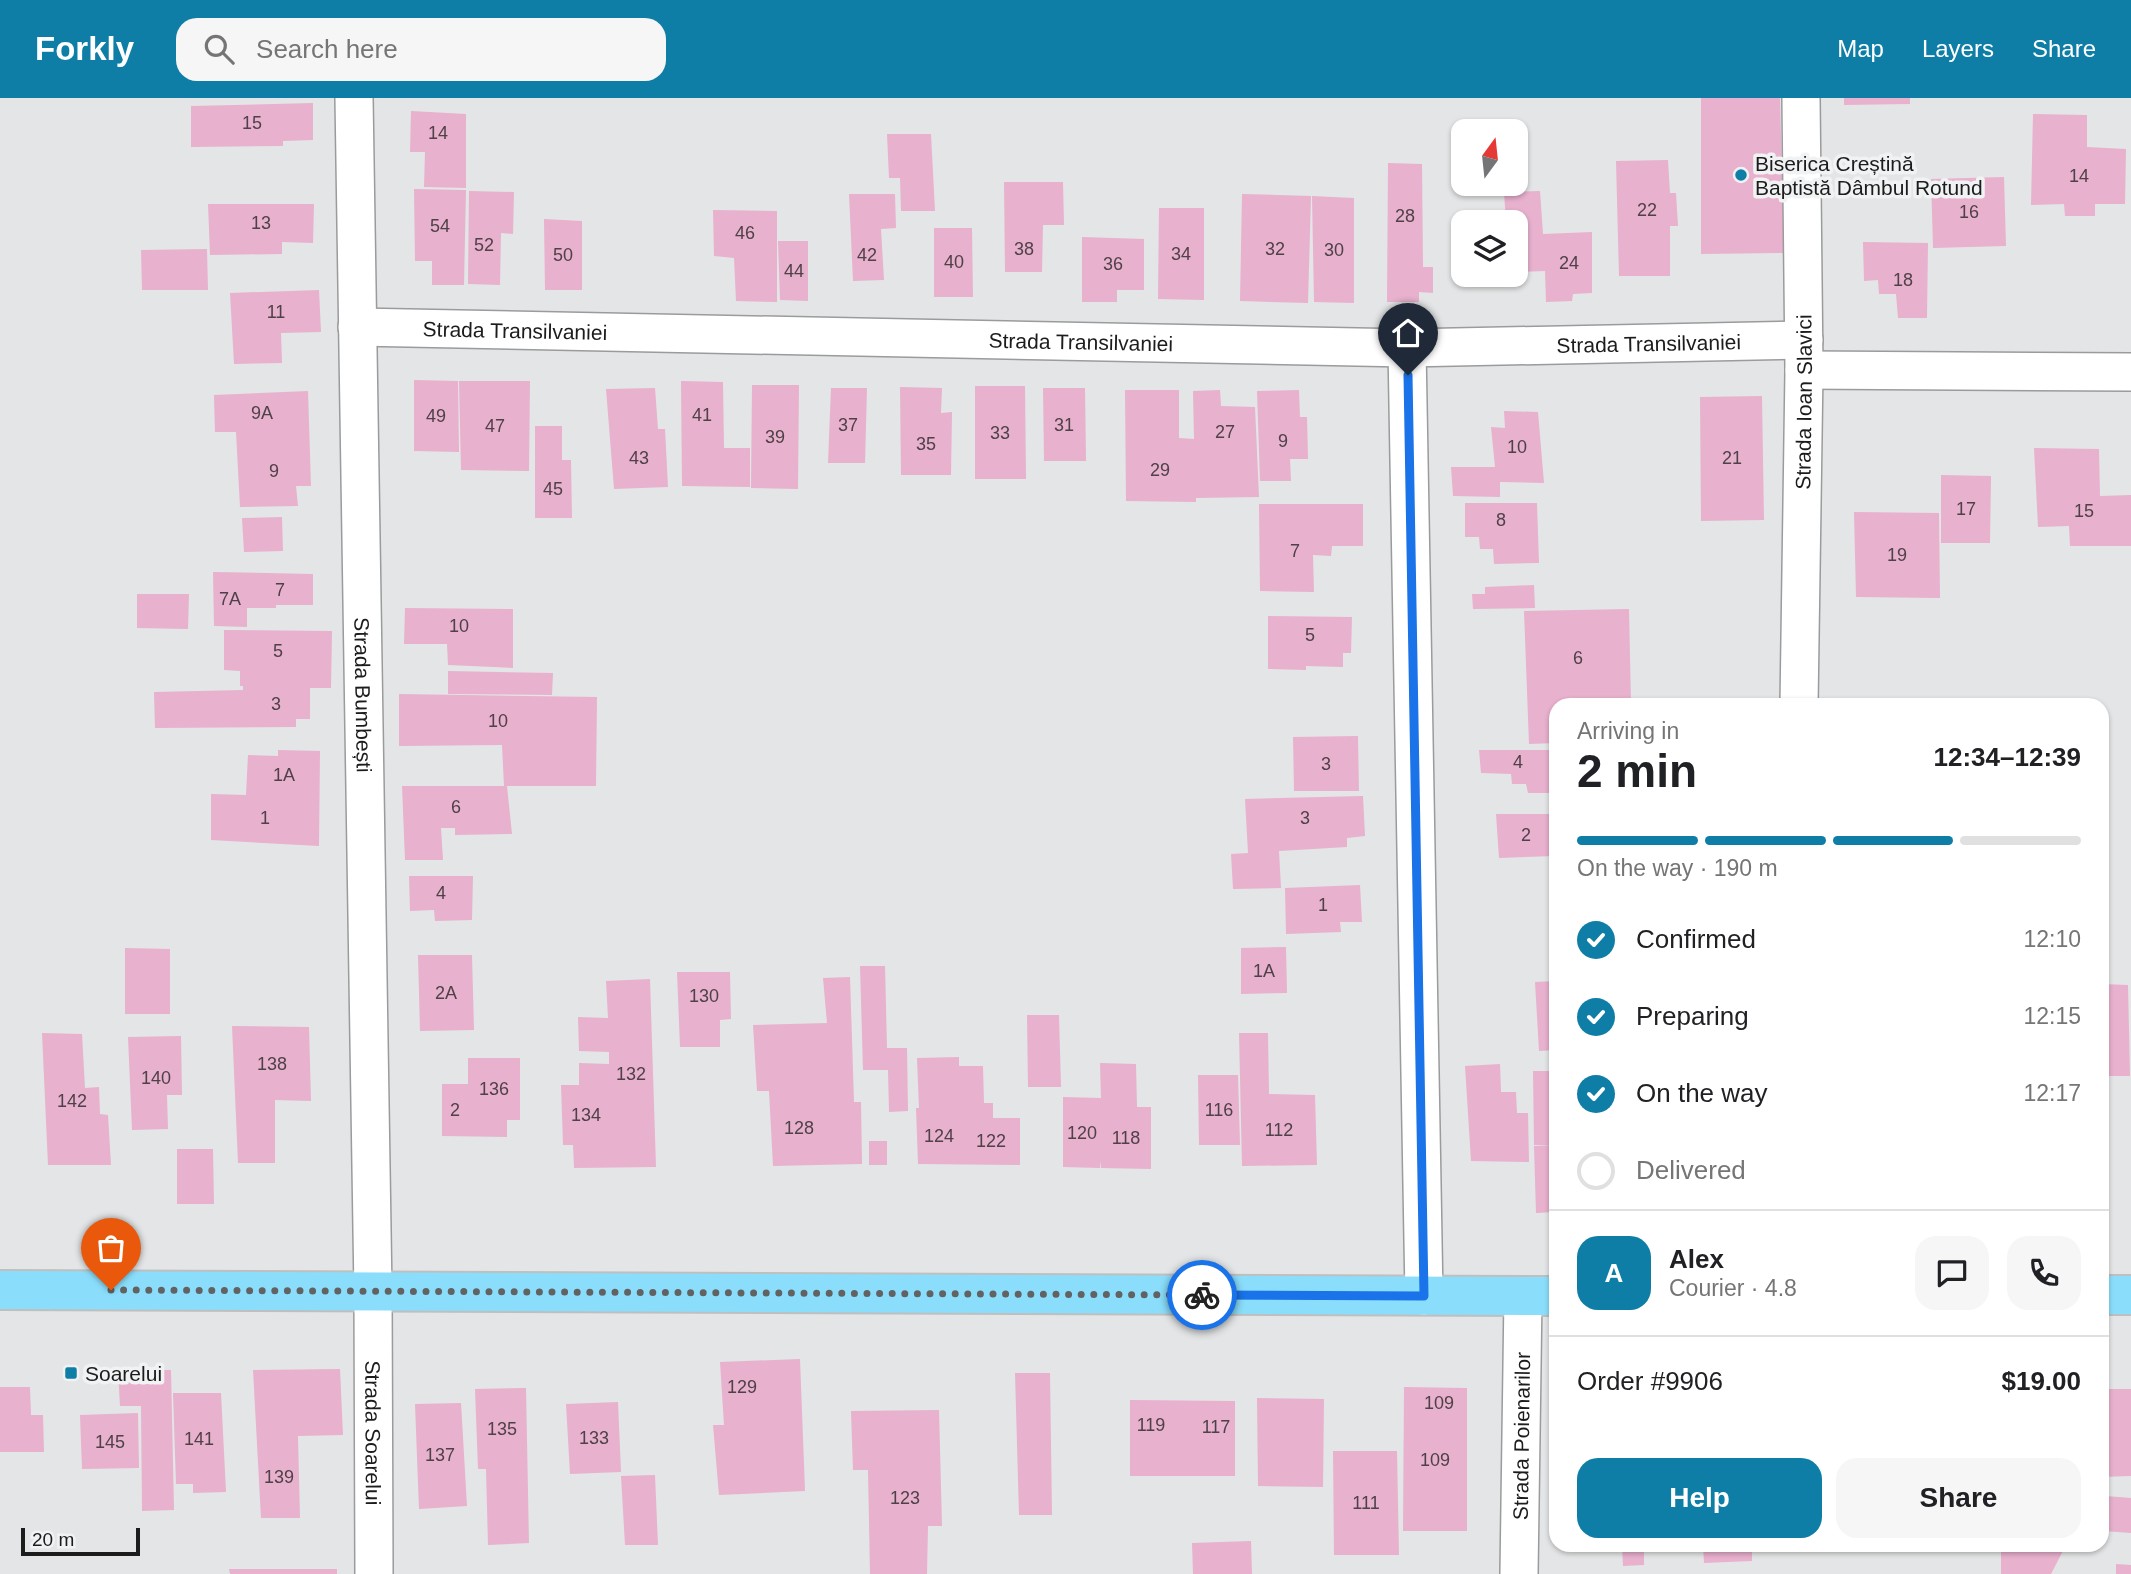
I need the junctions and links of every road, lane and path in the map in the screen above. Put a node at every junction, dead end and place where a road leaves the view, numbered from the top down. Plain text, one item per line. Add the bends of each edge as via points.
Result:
1 (354, 98) edge
2 (1801, 98) edge
3 (357, 327) junction
4 (1407, 348) junction
5 (1804, 355) junction
6 (2131, 372) edge
7 (1799, 698) edge
8 (0, 1290) edge
9 (373, 1292) junction
10 (2109, 1295) edge
11 (2131, 1295) edge
12 (1424, 1296) junction
13 (1540, 1296) edge
14 (374, 1574) edge
15 (1519, 1574) edge

1 - 3 street, Strada Bumbești
2 - 5 street, Strada Ioan Slavici
3 - 4 street, Strada Transilvaniei
3 - 9 street, Strada Bumbești
4 - 5 street, Strada Transilvaniei
4 - 12 street
5 - 6 street, Strada Transilvaniei
5 - 7 street, Strada Ioan Slavici
8 - 9 main road
9 - 12 main road
9 - 14 street, Strada Soarelui
10 - 11 main road
12 - 13 main road
13 - 15 street, Strada Poienarilor

